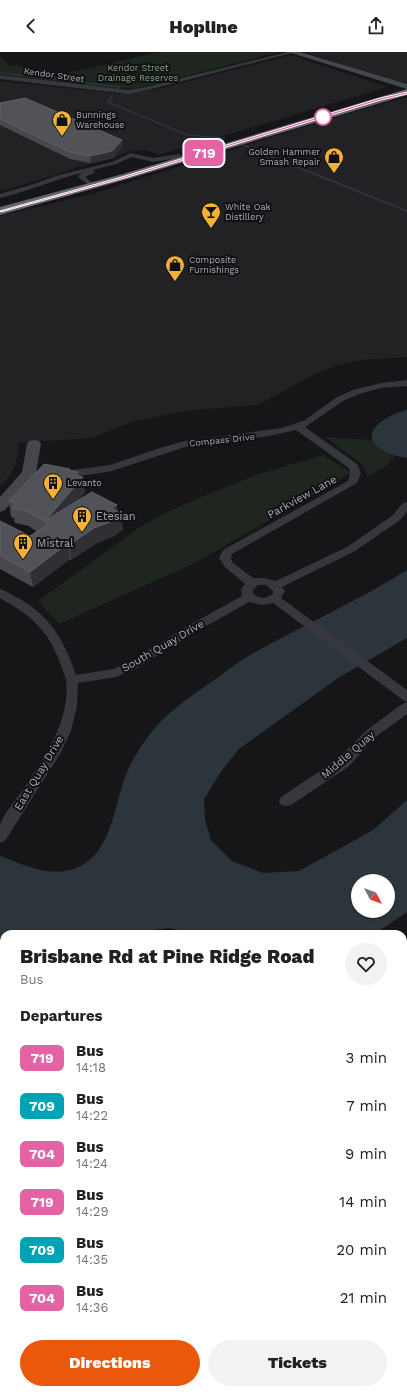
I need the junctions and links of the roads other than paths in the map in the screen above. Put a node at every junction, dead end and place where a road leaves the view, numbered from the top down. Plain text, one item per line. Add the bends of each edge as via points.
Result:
1 (292, 52) edge
2 (0, 77) edge
3 (391, 83) junction
4 (406, 90) edge
5 (378, 96) junction
6 (179, 156) junction
7 (141, 158) junction
8 (99, 169) junction
9 (79, 182) junction
10 (0, 196) edge
11 (0, 206) edge
12 (0, 211) edge
13 (407, 383) edge
14 (298, 427) junction
15 (34, 444) dead end
16 (55, 474) edge
17 (407, 504) edge
18 (0, 507) edge
19 (252, 583) junction
20 (276, 585) junction
21 (0, 593) edge
22 (249, 597) junction
23 (275, 599) junction
24 (72, 680) junction
25 (407, 697) edge
26 (407, 707) edge
27 (286, 801) dead end
28 (0, 837) edge

1 - 2 street, Kendor Street via 128,92
1 - 3 street
3 - 4 highway
3 - 5 highway via 393,89
4 - 5 highway
4 - 9 highway
5 - 6 highway
6 - 7 street via 157,160
6 - 9 highway
7 - 8 street
7 - 9 street via 131,155
8 - 9 street
8 - 9 street via 81,176
9 - 10 street via 36,185
9 - 11 highway
9 - 12 highway
13 - 14 street, Compass Drive via 386,384 352,393
14 - 16 street, Compass Drive via 260,435 185,444 106,469
14 - 19 street, Parkview Lane via 353,466 356,477 352,483 227,552 225,558 228,565
15 - 18 street via 33,473
17 - 20 street via 396,518 351,549
19 - 20 street via 266,581
19 - 22 street via 246,589
20 - 23 street via 279,591
21 - 24 street, East Quay Drive via 40,619 61,651
22 - 23 street via 263,602
22 - 24 street, South Quay Drive via 133,665 116,672
23 - 25 street
24 - 28 street, East Quay Drive via 71,706 64,731 55,750
26 - 27 street, Middle Quay via 372,733 343,763

